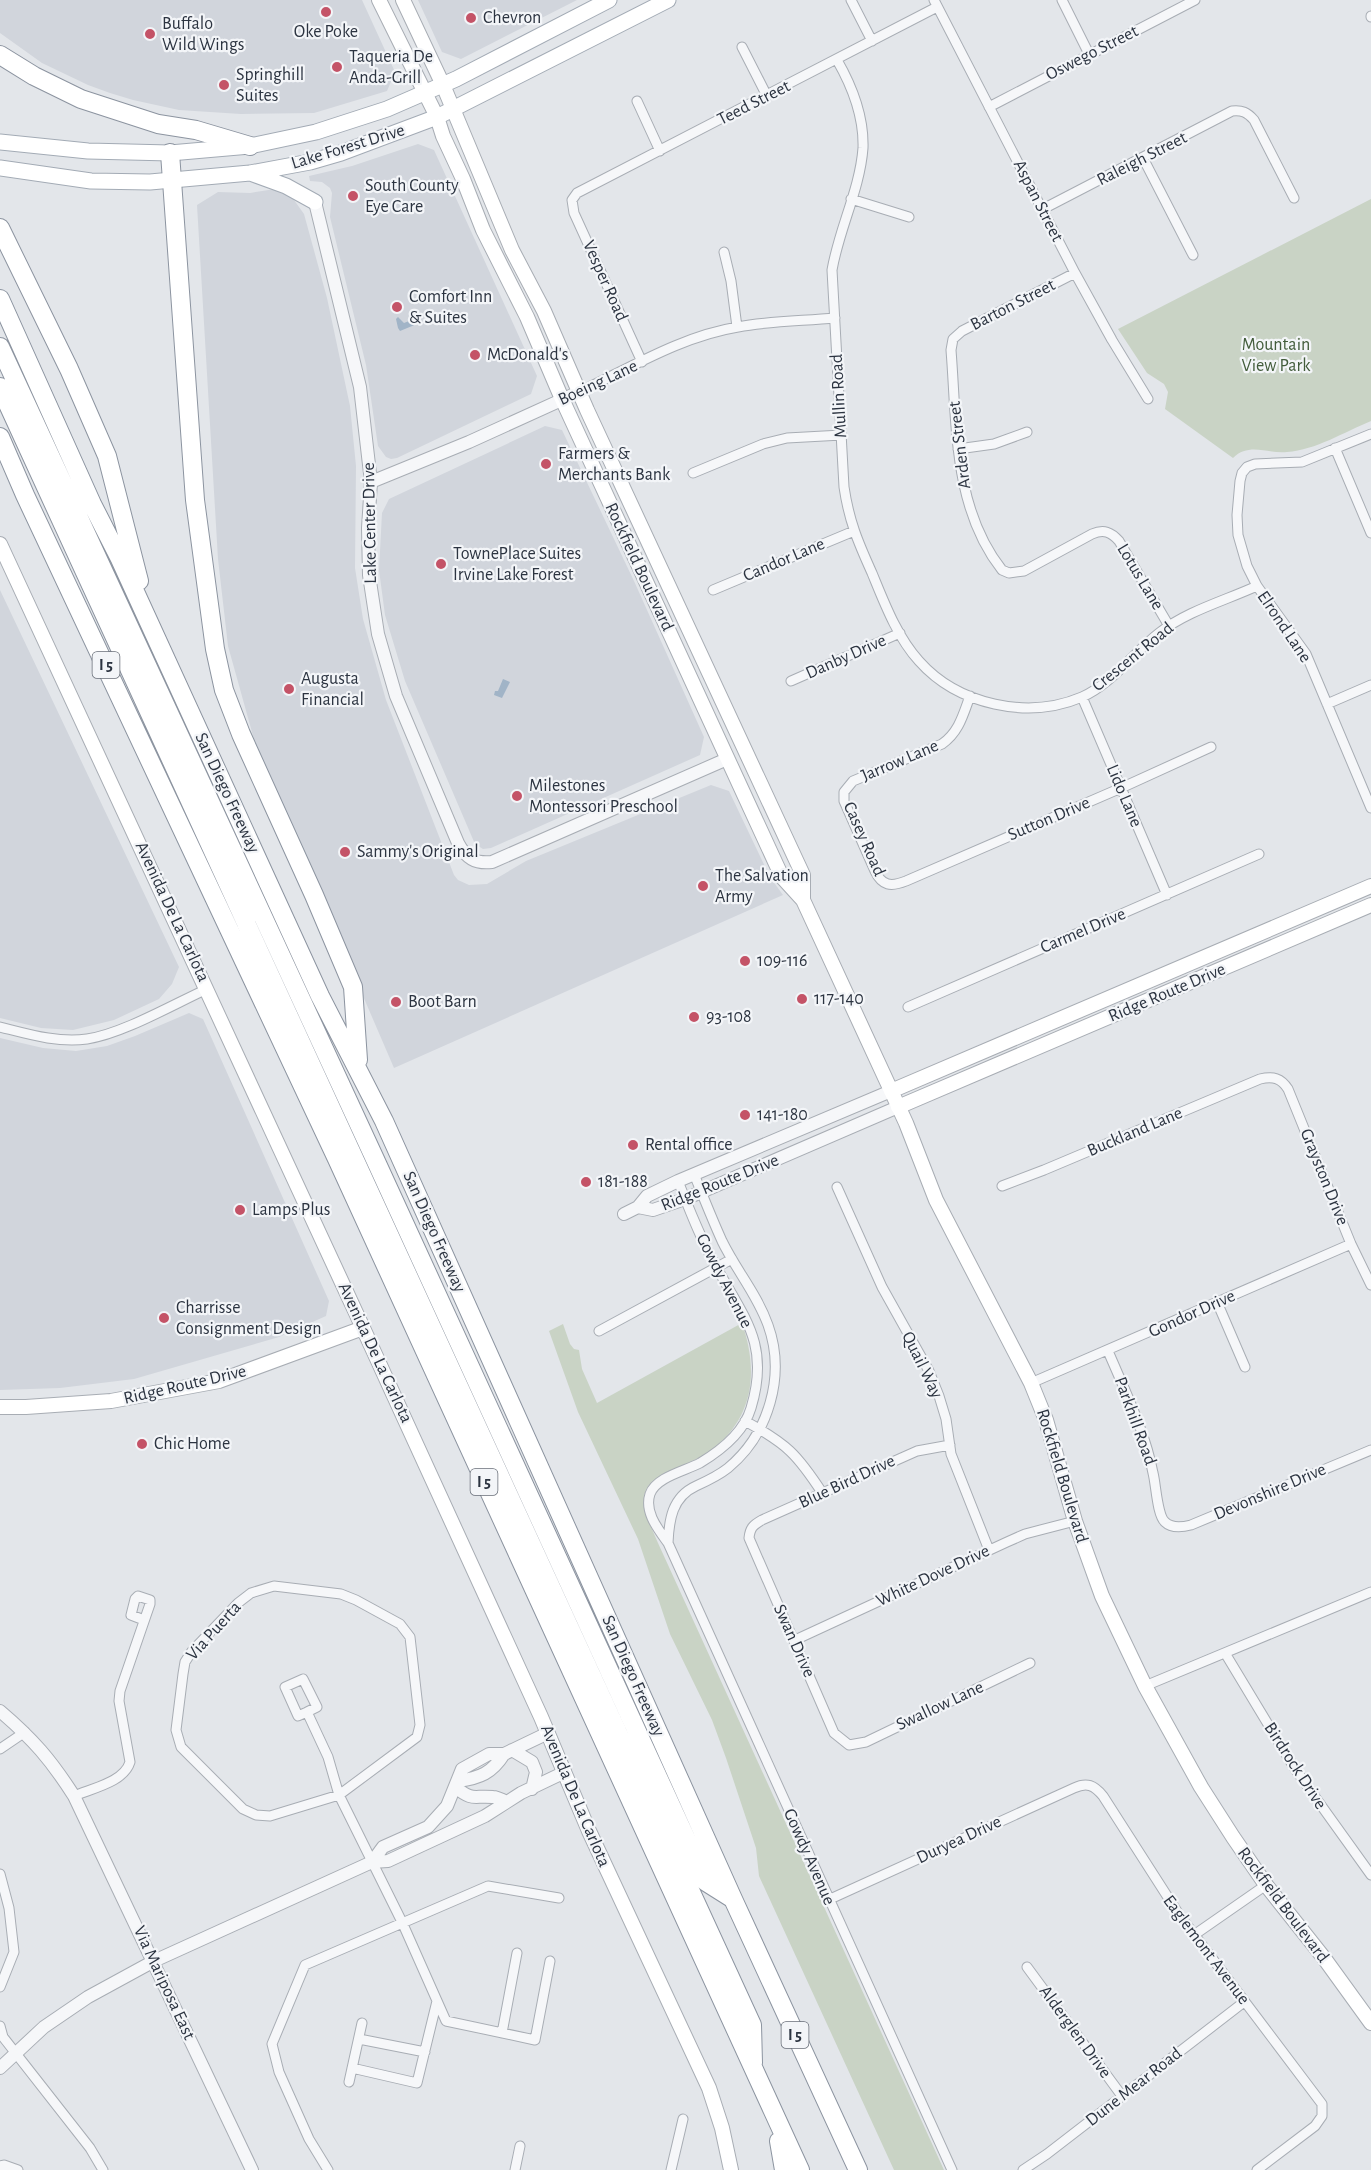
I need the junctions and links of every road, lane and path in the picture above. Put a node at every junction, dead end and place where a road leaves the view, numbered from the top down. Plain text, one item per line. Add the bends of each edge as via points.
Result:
1 (379, 0) edge
2 (403, 0) edge
3 (609, 0) edge
4 (668, 0) edge
5 (851, 0) edge
6 (1062, 0) edge
7 (1194, 0) edge
8 (935, 4) edge
9 (872, 41) junction
10 (742, 47) dead end
11 (1089, 54) junction
12 (0, 55) edge
13 (837, 60) junction
14 (443, 85) junction
15 (423, 92) junction
16 (767, 96) junction
17 (637, 101) dead end
18 (989, 106) junction
19 (453, 110) junction
20 (437, 117) junction
21 (0, 142) edge
22 (250, 146) junction
23 (660, 151) junction
24 (171, 153) junction
25 (1143, 158) junction
26 (0, 168) edge
27 (250, 173) junction
28 (173, 181) junction
29 (1294, 198) dead end
30 (851, 199) junction
31 (572, 200) joint
32 (315, 202) joint
33 (1043, 209) junction
34 (909, 217) dead end
35 (0, 228) edge
36 (724, 252) dead end
37 (1193, 255) dead end
38 (1075, 273) junction
39 (0, 299) edge
40 (835, 318) junction
41 (737, 327) junction
42 (953, 339) joint
43 (0, 347) edge
44 (642, 362) junction
45 (0, 387) edge
46 (579, 392) junction
47 (562, 399) junction
48 (1148, 399) dead end
49 (1027, 432) dead end
50 (1371, 434) edge
51 (842, 435) junction
52 (0, 436) edge
53 (1335, 448) junction
54 (958, 449) junction
55 (0, 468) edge
56 (693, 473) dead end
57 (371, 482) junction
58 (25, 495) junction
59 (854, 531) junction
60 (1106, 531) joint
61 (1371, 533) edge
62 (0, 544) edge
63 (1257, 586) junction
64 (713, 590) dead end
65 (151, 626) junction
66 (1169, 626) junction
67 (900, 633) junction
68 (792, 681) dead end
69 (1371, 686) edge
70 (970, 696) junction
71 (1082, 697) junction
72 (1327, 704) junction
73 (1210, 747) dead end
74 (728, 759) junction
75 (751, 764) junction
76 (1121, 788) junction
77 (844, 792) joint
78 (1371, 806) edge
79 (1259, 854) dead end
80 (886, 885) joint
81 (1371, 886) edge
82 (1167, 895) junction
83 (803, 900) junction
84 (1371, 905) edge
85 (207, 989) junction
86 (908, 1007) dead end
87 (0, 1027) edge
88 (358, 1068) junction
89 (1269, 1077) joint
90 (891, 1091) junction
91 (898, 1107) junction
92 (694, 1174) junction
93 (678, 1181) junction
94 (1002, 1186) dead end
95 (837, 1187) dead end
96 (701, 1191) junction
97 (685, 1199) junction
98 (638, 1207) junction
99 (624, 1214) dead end
100 (1352, 1244) junction
101 (732, 1258) junction
102 (716, 1268) junction
103 (1371, 1285) edge
104 (1217, 1302) junction
105 (363, 1328) junction
106 (599, 1331) dead end
107 (1108, 1351) junction
108 (1245, 1367) dead end
109 (1031, 1383) junction
110 (0, 1407) edge
111 (745, 1420) junction
112 (759, 1428) junction
113 (950, 1445) junction
114 (1371, 1450) edge
115 (823, 1494) junction
116 (1075, 1521) junction
117 (1168, 1525) joint
118 (750, 1531) joint
119 (668, 1543) junction
120 (989, 1550) junction
121 (1371, 1592) edge
122 (144, 1620) dead end
123 (795, 1640) junction
124 (1225, 1653) junction
125 (1029, 1664) dead end
126 (1145, 1686) junction
127 (0, 1711) edge
128 (307, 1712) dead end
129 (25, 1732) junction
130 (548, 1733) junction
131 (849, 1745) joint
132 (0, 1749) edge
133 (508, 1752) junction
134 (565, 1772) junction
135 (457, 1784) junction
136 (1090, 1784) joint
137 (532, 1789) junction
138 (339, 1795) junction
139 (75, 1796) junction
140 (507, 1802) junction
141 (372, 1862) junction
142 (0, 1874) edge
143 (1371, 1875) edge
144 (1266, 1885) junction
145 (559, 1898) dead end
146 (733, 1899) junction
147 (828, 1900) junction
148 (402, 1922) junction
149 (1194, 1935) junction
150 (517, 1953) dead end
151 (154, 1961) junction
152 (550, 1961) dead end
153 (1027, 1967) dead end
154 (0, 1987) edge
155 (437, 2001) junction
156 (1244, 2002) junction
157 (362, 2023) dead end
158 (1371, 2023) edge
159 (0, 2026) edge
160 (502, 2033) junction
161 (359, 2039) junction
162 (425, 2052) junction
163 (16, 2054) junction
164 (0, 2068) edge
165 (352, 2068) junction
166 (753, 2070) junction
167 (349, 2082) dead end
168 (1122, 2097) junction
169 (683, 2119) dead end
170 (776, 2121) junction
171 (520, 2146) dead end
172 (0, 2166) edge
173 (18, 2170) edge
174 (104, 2170) edge
175 (252, 2170) edge
176 (328, 2170) edge
177 (515, 2170) edge
178 (672, 2170) edge
179 (731, 2170) edge
180 (783, 2170) edge
181 (800, 2170) edge
182 (858, 2170) edge
183 (952, 2170) edge
184 (1023, 2170) edge
185 (1257, 2170) edge

1 - 15 main road, Rockfield Boulevard
2 - 14 main road, Rockfield Boulevard
3 - 14 main road, Lake Forest Drive
4 - 19 main road, Lake Forest Drive
5 - 9 street
6 - 11 street
7 - 11 street, Oswego Street
8 - 9 street, Teed Street
8 - 18 street, Aspan Street
9 - 13 street, Teed Street
10 - 16 street
11 - 18 street, Oswego Street
12 - 22 highway via 89,102
13 - 16 street, Teed Street
13 - 30 street, Mullin Road via 855,98 862,130 860,165
14 - 15 main road, Lake Forest Drive
14 - 19 main road, Rockfield Boulevard
15 - 20 main road, Rockfield Boulevard
15 - 22 main road, Lake Forest Drive via 387,109 316,132
16 - 23 street, Teed Street
17 - 23 street
18 - 33 street, Aspan Street
19 - 20 main road, Lake Forest Drive
19 - 46 main road, Rockfield Boulevard via 512,250
20 - 27 main road, Lake Forest Drive via 341,153
20 - 47 main road, Rockfield Boulevard via 483,230 527,317
21 - 24 main road, Lake Forest Drive via 88,151
22 - 24 main road, Lake Forest Drive
23 - 31 street, Teed Street via 577,193
24 - 28 highway
25 - 29 street, Raleigh Street via 1232,111 1241,110 1254,120
25 - 33 street, Raleigh Street
25 - 37 street
26 - 28 main road, Lake Forest Drive via 91,181
27 - 28 main road, Lake Forest Drive
27 - 32 main road
28 - 88 highway via 195,500 215,649 224,690 241,734 353,987
30 - 34 street
30 - 40 street, Mullin Road via 832,270
31 - 44 street, Vesper Road via 574,213
32 - 57 street, Lake Center Drive via 360,387
33 - 38 street, Aspan Street
35 - 65 highway via 107,456
36 - 41 street
38 - 42 street, Barton Street via 962,330
38 - 48 street, Aspan Street
39 - 65 highway, San Diego Freeway / I 5
40 - 41 street, Boeing Lane
40 - 51 street, Mullin Road
41 - 44 street, Boeing Lane via 693,339
42 - 54 street, Arden Street
43 - 146 highway via 706,1882
44 - 46 street, Boeing Lane
45 - 166 highway via 752,2025
46 - 47 street, Boeing Lane
46 - 75 main road, Rockfield Boulevard
47 - 57 street, Boeing Lane
47 - 74 main road, Rockfield Boulevard
49 - 54 street via 994,444
50 - 53 street
51 - 56 street via 787,438 763,444
51 - 59 street, Mullin Road via 844,487
52 - 58 highway, I 5
53 - 61 street
53 - 63 street, Elrond Lane via 1302,462 1255,464 1242,473 1238,535
54 - 60 street, Arden Street via 962,482 977,527 1002,570 1024,572 1092,534
55 - 58 highway
57 - 74 street, Lake Center Drive via 369,575 378,634 396,696 465,854 477,862 492,862
58 - 166 highway, I 5 via 337,1159
59 - 64 street, Candor Lane
59 - 67 street, Mullin Road
60 - 66 street, Lotus Lane via 1119,541
62 - 85 main road, Avenida De La Carlota
63 - 66 street, Crescent Road
63 - 72 street, Elrond Lane via 1306,654
65 - 88 highway, San Diego Freeway / I 5 via 320,996
66 - 71 street, Crescent Road
67 - 68 street, Danby Drive
67 - 70 street, Mullin Road via 919,662 948,685
69 - 72 street
70 - 71 street, Crescent Road via 1010,707 1048,705
70 - 77 street, Jarrow Lane via 957,729 948,740 853,781
71 - 76 street, Lido Lane
72 - 78 street, Elrond Lane
73 - 76 street, Sutton Drive
74 - 75 main road
74 - 83 main road, Rockfield Boulevard via 782,877
75 - 83 main road, Rockfield Boulevard via 803,875
76 - 80 street, Sutton Drive via 906,881
76 - 82 street, Lido Lane
77 - 80 street, Casey Road via 844,801 874,871
79 - 82 street, Carmel Drive
81 - 90 main road, Ridge Route Drive
82 - 86 street, Carmel Drive
83 - 90 main road, Rockfield Boulevard
84 - 91 main road, Ridge Route Drive
85 - 87 street via 116,1031 89,1039 52,1039
85 - 105 main road, Avenida De La Carlota
88 - 146 highway, San Diego Freeway / I 5
89 - 94 street, Buckland Lane
89 - 100 street, Grayston Drive via 1277,1078 1288,1089
90 - 91 main road, Rockfield Boulevard
90 - 92 street, Ridge Route Drive
91 - 96 street, Ridge Route Drive
91 - 109 main road, Rockfield Boulevard via 936,1200
92 - 93 street, Ridge Route Drive
92 - 96 street, Gowdy Avenue
93 - 97 street, Gowdy Avenue
93 - 98 street, Ridge Route Drive via 647,1196
95 - 113 street, Quail Way via 882,1287 929,1371 946,1419
96 - 97 street, Ridge Route Drive
96 - 101 street, Gowdy Avenue
97 - 98 street, Ridge Route Drive via 654,1210
97 - 102 street, Gowdy Avenue
98 - 99 street
100 - 103 street, Grayston Drive
100 - 104 street, Gondor Drive
101 - 102 street
101 - 112 street, Gowdy Avenue via 758,1302 774,1346 774,1394
102 - 106 street
102 - 111 street, Gowdy Avenue via 750,1325 758,1360 757,1385
104 - 107 street, Gondor Drive
104 - 108 street
105 - 110 main road, Ridge Route Drive via 219,1381 111,1401
105 - 130 main road, Avenida De La Carlota
107 - 109 street, Gondor Drive
107 - 117 street, Parkhill Road via 1145,1441 1161,1516
109 - 116 main road, Rockfield Boulevard via 1046,1420
111 - 112 street
111 - 119 street, Gowdy Avenue via 718,1451 662,1481 651,1492 652,1521
112 - 115 street via 796,1456
112 - 119 street, Gowdy Avenue via 743,1455 685,1492 676,1503 669,1519
113 - 115 street, Blue Bird Drive via 917,1451
113 - 120 street, Quail Way
114 - 117 street, Devonshire Drive via 1191,1525
115 - 118 street, Blue Bird Drive via 754,1524
116 - 120 street, White Dove Drive via 1025,1534
116 - 126 main road, Rockfield Boulevard via 1102,1596
118 - 123 street, Swan Drive via 749,1538
119 - 147 street, Gowdy Avenue
120 - 123 street, White Dove Drive
121 - 124 street
122 - 139 street via 120,1691 129,1766 123,1776
123 - 131 street, Swan Drive via 834,1733
124 - 126 street
124 - 143 street, Birdrock Drive via 1295,1769
125 - 131 street, Swallow Lane via 866,1742
126 - 144 main road, Rockfield Boulevard via 1201,1787
127 - 129 street, Via Mariposa East
128 - 138 street via 328,1757
129 - 132 street
129 - 139 street, Via Mariposa East via 50,1759
130 - 133 street
130 - 134 main road, Avenida De La Carlota
133 - 135 street via 474,1761 462,1769
133 - 137 street via 532,1762 536,1772
134 - 137 street
134 - 179 main road, Avenida De La Carlota via 709,2088
135 - 140 street via 465,1795
135 - 141 street via 447,1806 428,1827 383,1847
136 - 147 street, Duryea Drive
136 - 149 street, Eaglemont Avenue via 1103,1796
137 - 140 street
138 - 138 street, Via Puerta via 417,1737 420,1725 410,1637 400,1624 341,1594 274,1586 251,1593 185,1662 176,1730 181,1747 243,1809 256,1815 270,1816
138 - 141 street
139 - 151 street, Via Mariposa East
140 - 141 street via 388,1861
141 - 148 street
141 - 151 street
142 - 154 street via 14,1952
144 - 149 street
144 - 158 main road, Rockfield Boulevard
145 - 148 street via 488,1886
146 - 182 highway, San Diego Freeway / I 5
147 - 183 street, Gowdy Avenue
148 - 155 street
148 - 176 street via 305,1965 272,2044 283,2082
149 - 156 street, Eaglemont Avenue
150 - 160 street
151 - 163 street via 88,1997 44,2027
151 - 175 street, Via Mariposa East
152 - 160 street via 535,2040
153 - 168 street, Alderglen Drive
155 - 160 street via 446,2021
155 - 162 street
156 - 168 street, Dune Mear Road
156 - 185 street, Eaglemont Avenue via 1322,2104 1322,2116 1315,2126
157 - 161 street
159 - 163 street
161 - 162 street
161 - 165 street
162 - 165 street via 417,2083
163 - 164 street
163 - 174 street
165 - 167 street
166 - 170 highway, I 5
168 - 184 street, Dune Mear Road
169 - 178 street
170 - 180 highway
170 - 181 highway, I 5
171 - 177 street
172 - 173 street

